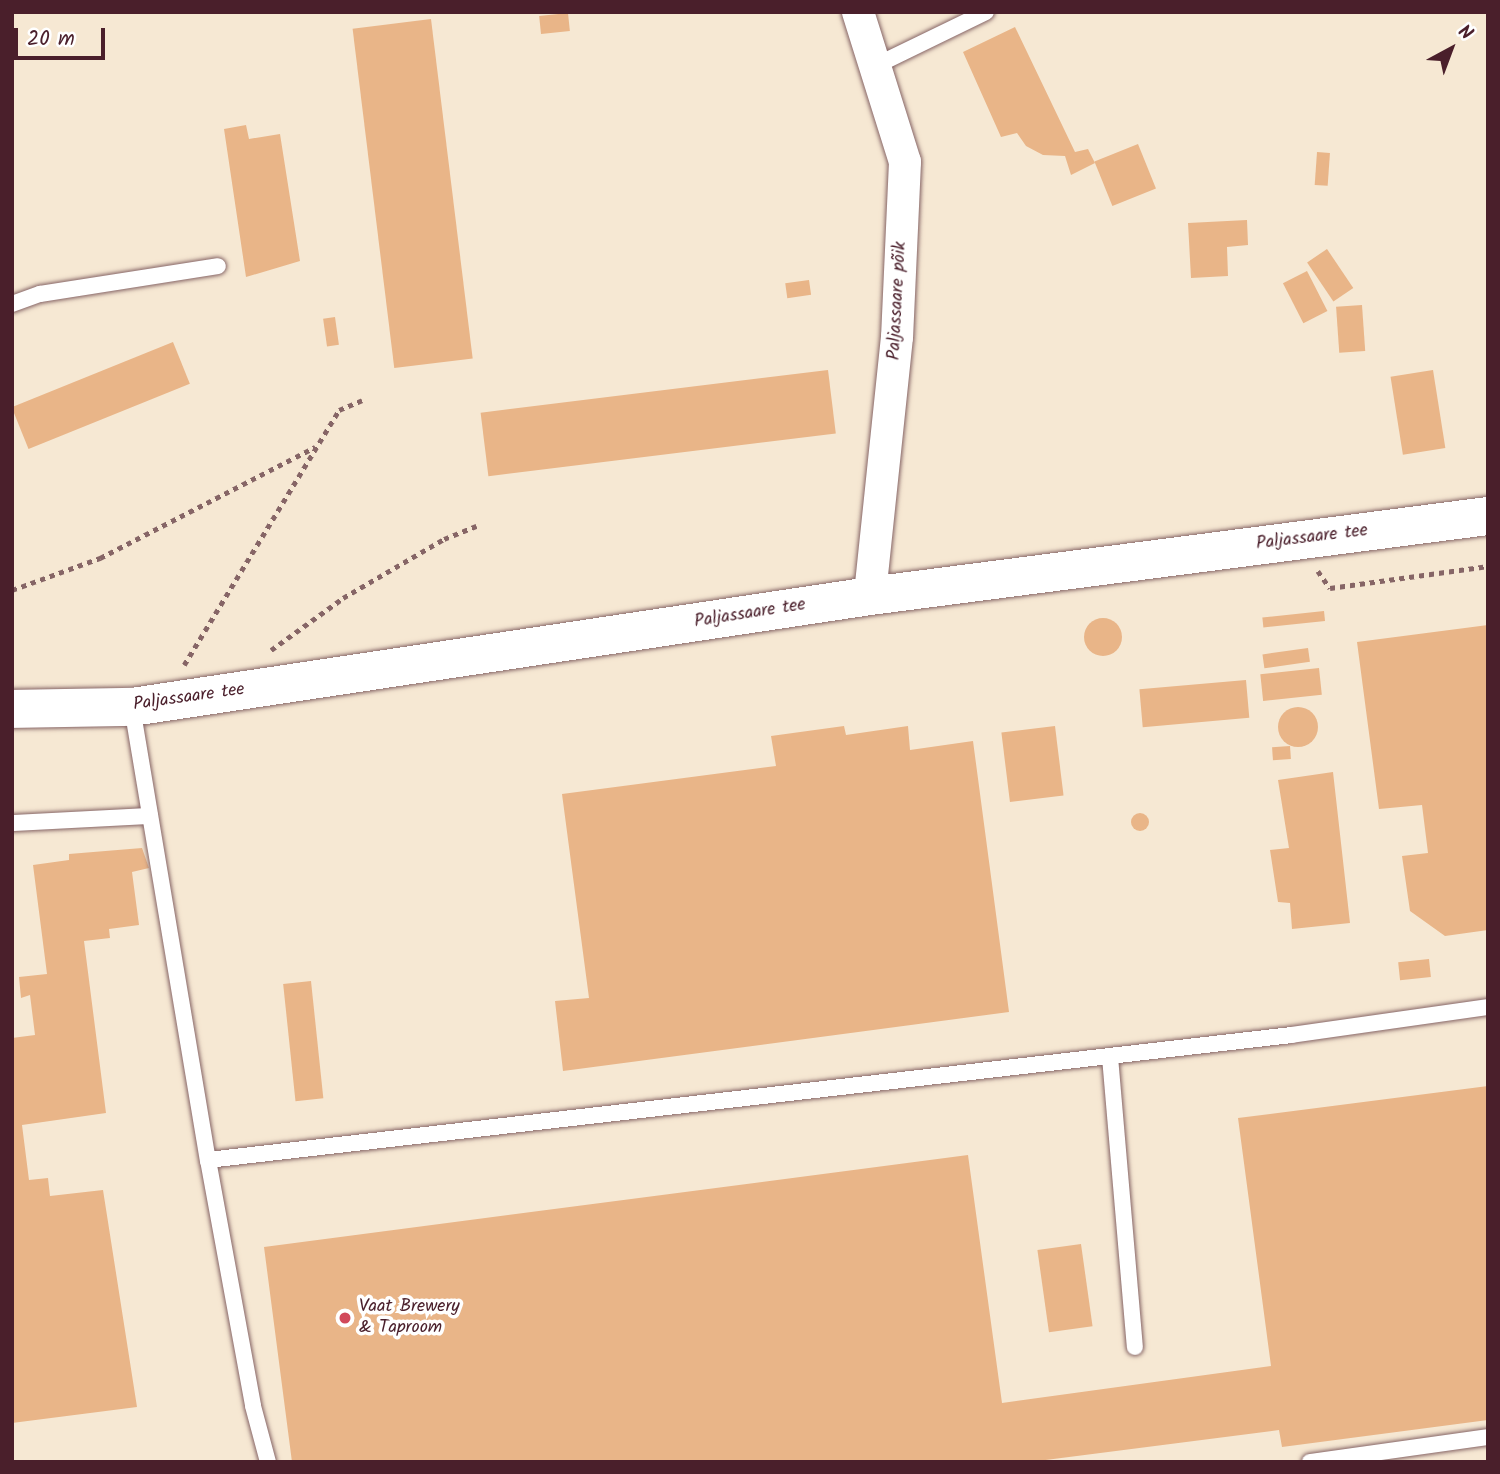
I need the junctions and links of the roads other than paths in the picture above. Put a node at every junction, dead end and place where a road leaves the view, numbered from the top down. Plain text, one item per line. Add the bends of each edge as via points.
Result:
1 (858, 12) edge
2 (986, 12) edge
3 (877, 65) junction
4 (218, 266) dead end
5 (12, 304) edge
6 (1488, 516) edge
7 (870, 596) junction
8 (132, 707) junction
9 (12, 709) edge
10 (150, 816) junction
11 (12, 823) edge
12 (1488, 1007) edge
13 (1110, 1057) junction
14 (208, 1160) junction
15 (1135, 1347) dead end
16 (1488, 1437) edge
17 (268, 1462) edge
18 (1310, 1462) edge

1 - 3 street, Paljassaare põik
2 - 3 lane
3 - 7 street, Paljassaare põik via 905,162 897,337
4 - 5 lane via 40,294
6 - 7 street, Paljassaare tee
7 - 8 street, Paljassaare tee
8 - 9 street, Paljassaare tee
8 - 10 lane
10 - 11 lane
10 - 14 lane
12 - 13 lane
13 - 14 lane
13 - 15 lane
14 - 17 lane via 253,1406
16 - 18 lane

